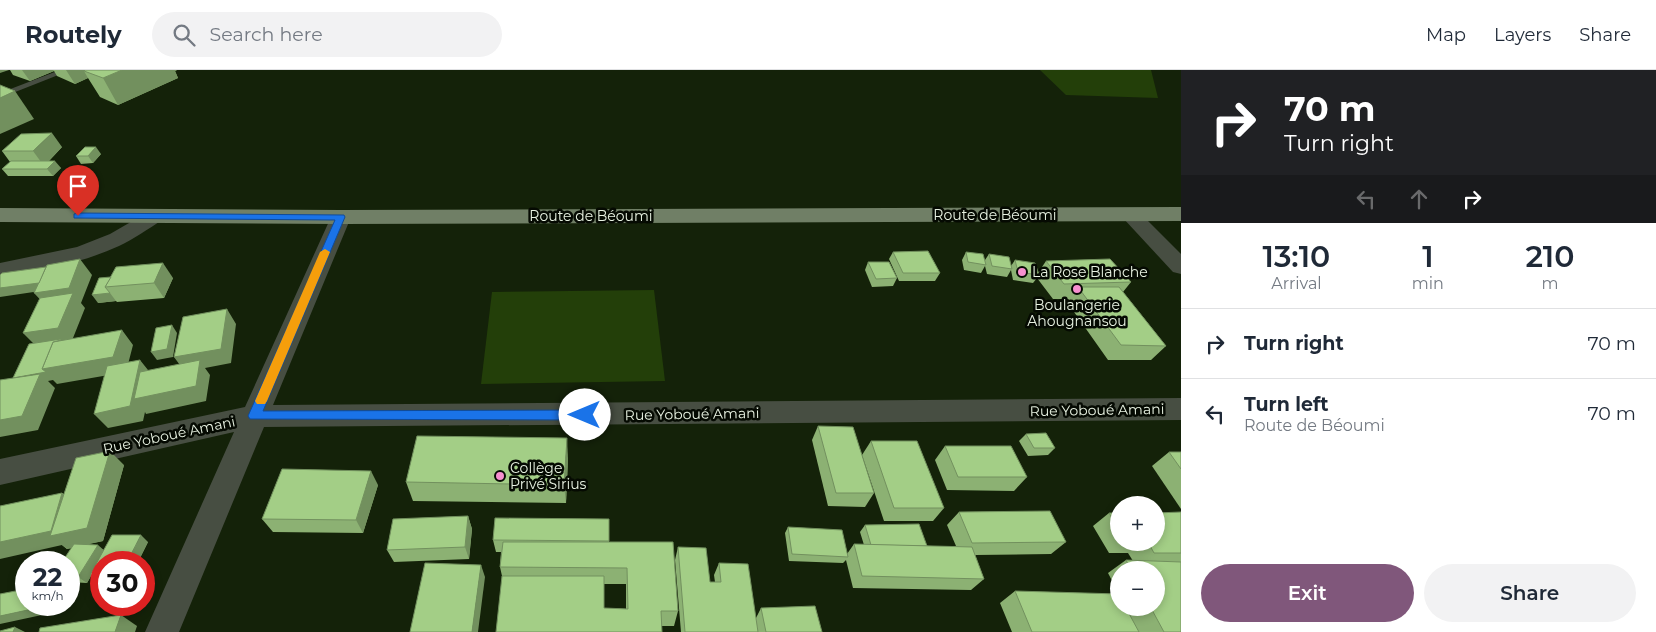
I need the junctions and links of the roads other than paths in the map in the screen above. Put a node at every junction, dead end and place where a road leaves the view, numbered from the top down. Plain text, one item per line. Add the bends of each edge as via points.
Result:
1 (67, 70) edge
2 (0, 96) edge
3 (1130, 214) junction
4 (1181, 214) edge
5 (0, 215) edge
6 (155, 216) junction
7 (340, 217) junction
8 (1181, 267) edge
9 (0, 270) edge
10 (1181, 409) edge
11 (255, 416) junction
12 (0, 472) edge
13 (162, 632) edge

1 - 2 lane
3 - 4 main road, Route de Béoumi
3 - 7 main road, Route de Béoumi
3 - 8 street
5 - 6 main road, Route de Béoumi
6 - 7 main road, Route de Béoumi
6 - 9 street via 78,254
7 - 11 street
10 - 11 street, Rue Yoboué Amani
11 - 12 street, Rue Yoboué Amani
11 - 13 street

